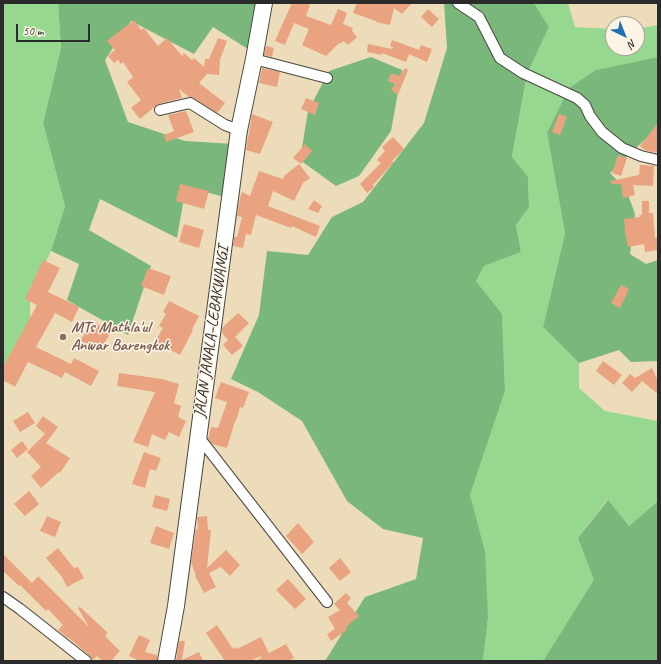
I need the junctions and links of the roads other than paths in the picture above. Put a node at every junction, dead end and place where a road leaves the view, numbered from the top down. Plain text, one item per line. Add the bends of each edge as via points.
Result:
1 (264, 3) edge
2 (458, 3) edge
3 (254, 58) junction
4 (327, 78) dead end
5 (160, 110) dead end
6 (240, 130) junction
7 (658, 160) edge
8 (198, 436) junction
9 (3, 597) edge
10 (327, 602) dead end
11 (86, 661) edge
12 (166, 661) edge

1 - 3 main road, JALAN JANALA–LEBAKWANGI
2 - 7 street via 478,17 500,58 523,73 576,98 585,106 602,132 622,148
3 - 4 street
3 - 6 main road, JALAN JANALA–LEBAKWANGI
5 - 6 street via 190,103 225,125
6 - 8 main road, JALAN JANALA–LEBAKWANGI
8 - 10 street
8 - 12 main road, JALAN JANALA–LEBAKWANGI via 176,606
9 - 11 street

